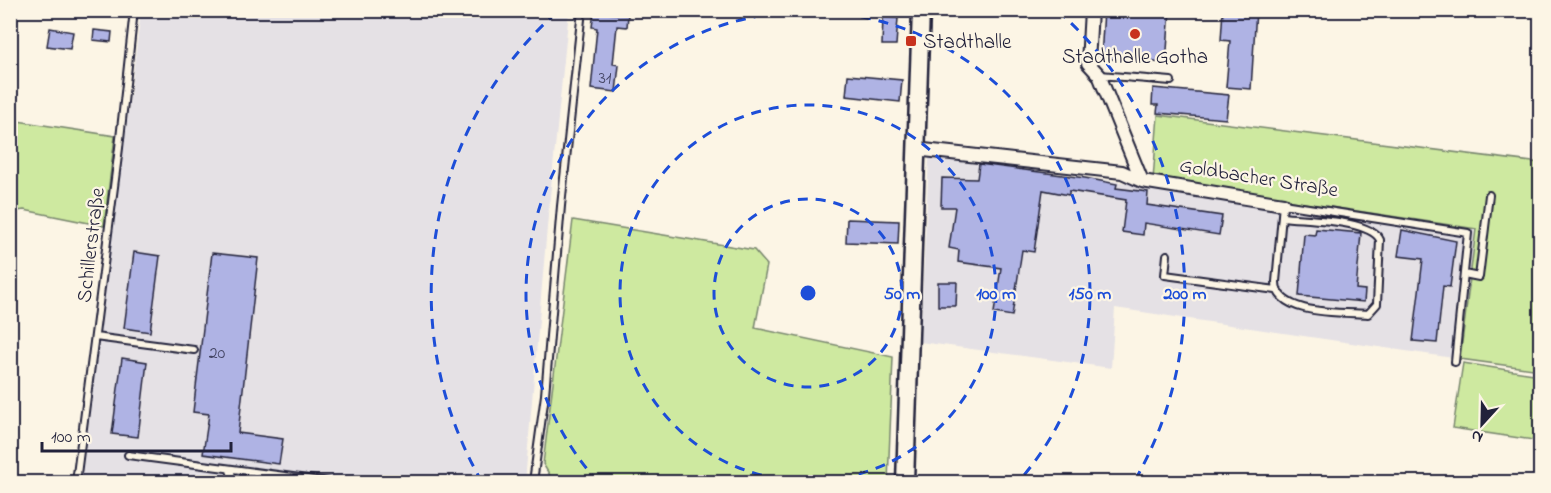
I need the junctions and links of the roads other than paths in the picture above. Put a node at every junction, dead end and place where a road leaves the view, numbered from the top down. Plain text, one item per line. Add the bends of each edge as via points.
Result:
1 (134, 10) edge
2 (582, 10) edge
3 (921, 10) edge
4 (1091, 10) edge
5 (1100, 75) junction
6 (1171, 81) dead end
7 (915, 149) junction
8 (1142, 181) junction
9 (1489, 195) dead end
10 (1283, 204) junction
11 (1282, 218) junction
12 (1167, 255) dead end
13 (1464, 274) junction
14 (1276, 290) junction
15 (95, 337) junction
16 (194, 350) dead end
17 (1455, 362) dead end
18 (128, 455) dead end
19 (230, 470) junction
20 (76, 483) edge
21 (234, 483) edge
22 (330, 483) edge
23 (533, 483) edge
24 (905, 483) edge

1 - 15 lane, Schillerstraße
2 - 23 lane
3 - 7 main road
4 - 5 street via 1088,63
5 - 6 lane
5 - 8 street
7 - 8 street, Goldbacher Straße via 1122,172
7 - 24 main road
8 - 10 street, Goldbacher Straße
9 - 13 lane via 1479,277
10 - 11 lane
10 - 13 lane, Goldbacher Straße via 1468,233
11 - 14 lane
11 - 14 lane via 1364,226 1377,233 1377,304 1368,314 1300,308 1282,299
12 - 14 lane via 1165,275
13 - 17 lane, Goldbacher Straße
15 - 16 lane
15 - 20 lane, Schillerstraße
18 - 19 lane
19 - 21 lane
19 - 22 lane

